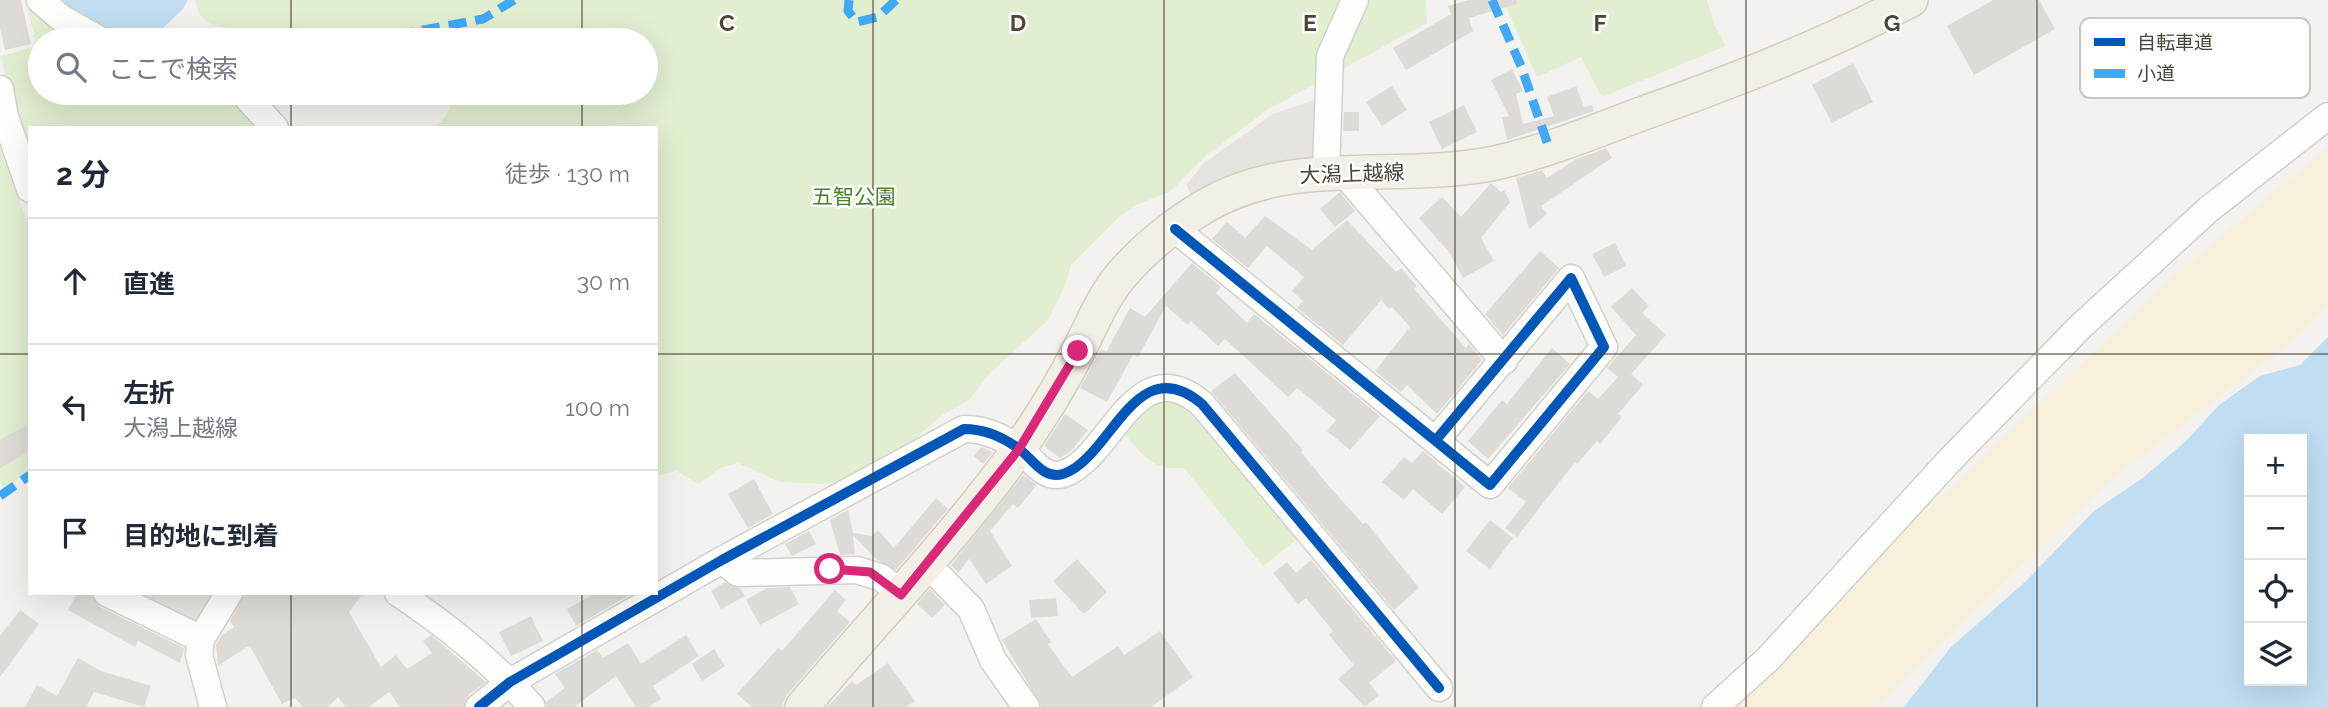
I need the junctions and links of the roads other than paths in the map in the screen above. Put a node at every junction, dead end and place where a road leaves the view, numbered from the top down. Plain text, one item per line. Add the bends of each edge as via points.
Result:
1 (40, 0) edge
2 (1355, 0) edge
3 (1911, 0) edge
4 (79, 28) edge
5 (0, 89) edge
6 (254, 105) edge
7 (2328, 116) edge
8 (3, 117) edge
9 (273, 126) edge
10 (1334, 172) junction
11 (28, 184) edge
12 (1175, 229) junction
13 (1504, 361) junction
14 (1436, 440) junction
15 (1019, 449) junction
16 (722, 559) junction
17 (928, 565) junction
18 (111, 595) edge
19 (228, 595) edge
20 (401, 595) edge
21 (901, 595) junction
22 (201, 639) junction
23 (510, 682) junction
24 (1439, 688) dead end
25 (213, 707) edge
26 (479, 707) edge
27 (532, 707) edge
28 (802, 707) edge
29 (1026, 707) edge
30 (1715, 707) edge

1 - 4 street
2 - 10 street via 1330,56
3 - 10 main road, 大潟上越線 via 1856,30 1774,65 1538,151 1457,170
5 - 8 street
6 - 9 street
7 - 30 street via 2209,209 2081,326 1949,461 1767,660
8 - 11 street
10 - 12 main road, 大潟上越線 via 1268,180 1206,205
10 - 13 street
12 - 14 street
12 - 15 main road, 大潟上越線 via 1124,271
13 - 14 street
13 - 14 street via 1572,278 1604,347 1490,485
15 - 16 street via 978,429 964,429
15 - 17 main road, 大潟上越線
15 - 24 street via 1047,474 1060,475 1088,458 1125,409 1139,398 1154,391 1188,392
16 - 21 street via 738,573 870,572
16 - 23 street
17 - 21 main road, 大潟上越線
17 - 29 street via 971,609 993,660
18 - 22 street
19 - 22 street
20 - 23 street
21 - 28 main road, 大潟上越線
22 - 25 street via 199,655
23 - 26 street
23 - 27 street

